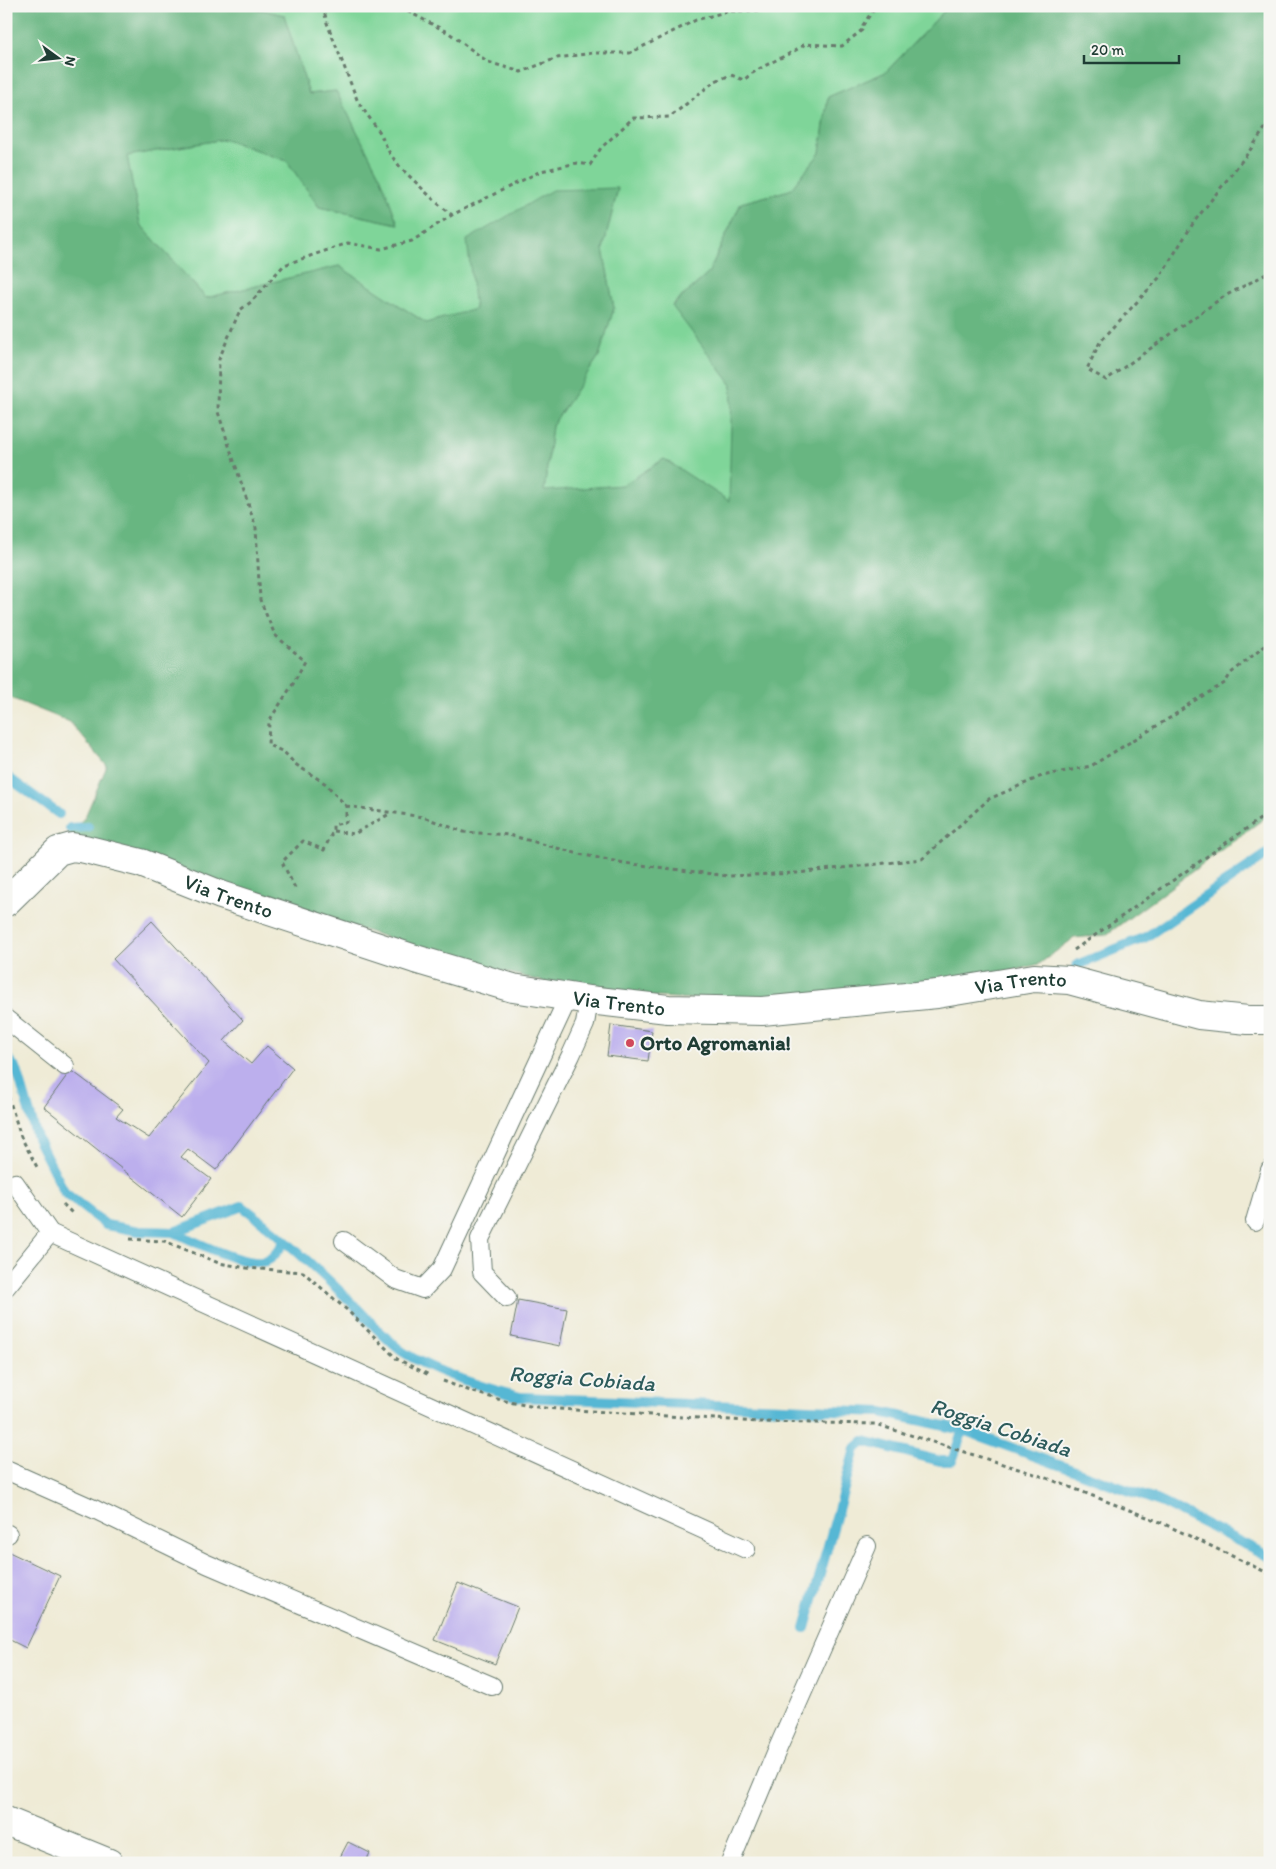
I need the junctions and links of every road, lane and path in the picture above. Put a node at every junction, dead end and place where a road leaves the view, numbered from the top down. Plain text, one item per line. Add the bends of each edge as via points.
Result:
1 (322, 6) edge
2 (384, 6) edge
3 (793, 6) edge
4 (876, 6) edge
5 (960, 6) edge
6 (1004, 6) edge
7 (1137, 6) edge
8 (1152, 6) edge
9 (1270, 121) edge
10 (452, 215) junction
11 (1270, 272) edge
12 (1270, 642) edge
13 (346, 806) junction
14 (1270, 812) edge
15 (391, 813) junction
16 (333, 831) junction
17 (297, 891) dead end
18 (6, 902) edge
19 (1034, 978) junction
20 (579, 998) junction
21 (6, 1019) edge
22 (1270, 1020) edge
23 (65, 1066) dead end
24 (6, 1089) edge
25 (38, 1169) dead end
26 (1270, 1170) edge
27 (6, 1186) edge
28 (57, 1200) dead end
29 (79, 1219) dead end
30 (1255, 1221) dead end
31 (50, 1233) junction
32 (126, 1239) dead end
33 (344, 1241) dead end
34 (6, 1287) edge
35 (507, 1298) dead end
36 (432, 1376) dead end
37 (440, 1380) dead end
38 (6, 1470) edge
39 (867, 1546) dead end
40 (746, 1550) dead end
41 (1270, 1574) edge
42 (492, 1686) dead end
43 (6, 1821) edge
44 (109, 1863) edge
45 (730, 1863) edge

1 - 10 path via 358,102 390,154
2 - 3 path via 409,12 449,33 488,62 521,72 557,58 593,53 630,53 696,20 729,11 787,10
4 - 10 path via 862,30 842,46 805,44 744,80 731,75 715,80 670,117 633,118 601,148 590,164 577,163 541,171
5 - 6 path
7 - 8 path
9 - 11 path via 1194,222 1159,278 1100,342 1087,369 1106,380 1223,297
10 - 13 path via 412,241 381,249 348,243 284,265 240,310 219,359 218,412 256,528 260,600 275,634 305,661 269,721 268,745 284,752 295,764 326,784
12 - 15 path via 1231,673 1225,683 1091,766 1042,776 989,799 922,859 782,874 728,876 624,863 509,835 464,832 423,817
13 - 15 path
13 - 16 path via 346,822 333,825
14 - 19 path
15 - 16 path via 354,834
16 - 17 path via 324,850 303,841 282,862
18 - 20 street, Via Trento via 58,850 85,849 141,863 221,895 415,959 513,988
19 - 20 street, Via Trento via 920,996 762,1011 668,1009
19 - 22 street, Via Trento via 1069,980 1199,1014
20 - 33 lane via 442,1269 424,1288 395,1279
20 - 35 lane via 585,1024 480,1240 482,1272
21 - 23 lane
24 - 25 path via 21,1137
26 - 30 lane
27 - 31 lane via 15,1183
28 - 29 path
31 - 34 lane
31 - 40 lane
32 - 36 path via 164,1241 219,1263 303,1272 397,1359
37 - 41 path via 518,1405 760,1422 875,1424 1044,1477 1160,1522
38 - 42 lane via 207,1564
39 - 45 lane
43 - 44 street

